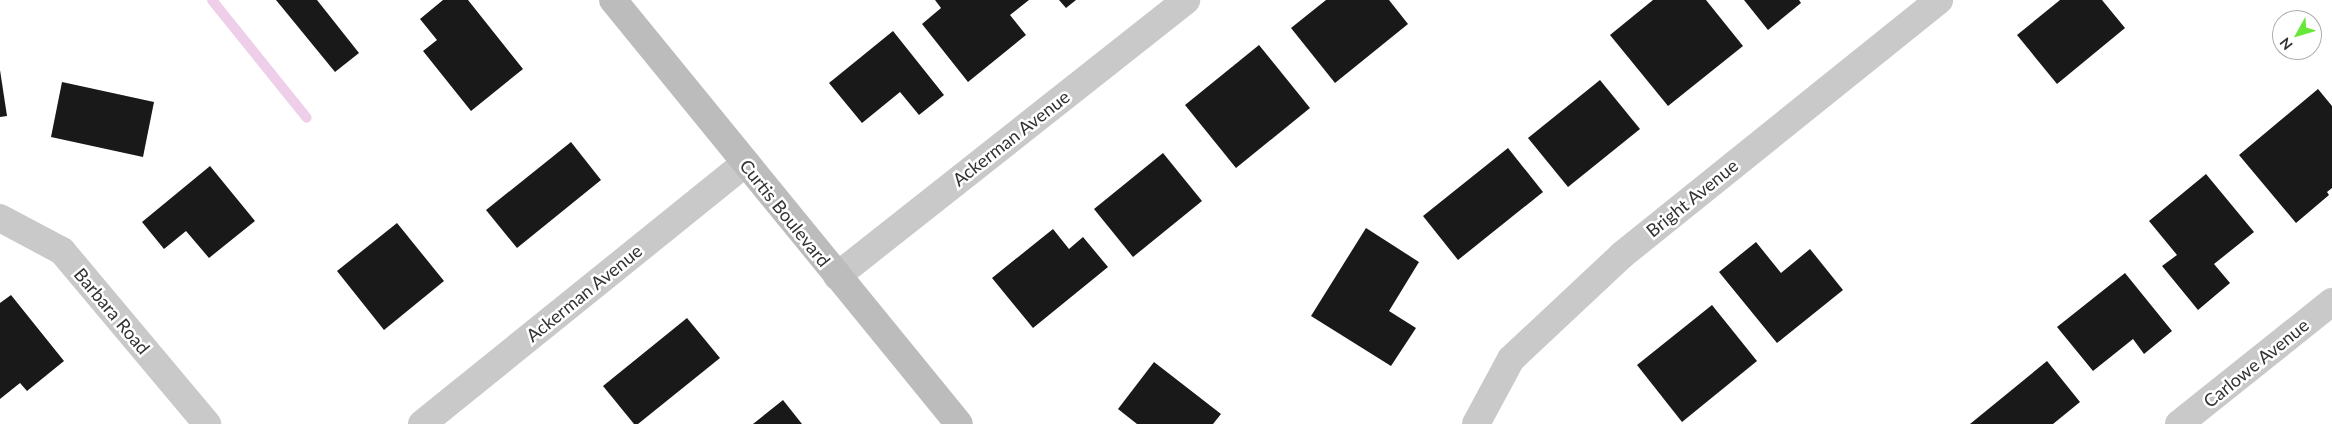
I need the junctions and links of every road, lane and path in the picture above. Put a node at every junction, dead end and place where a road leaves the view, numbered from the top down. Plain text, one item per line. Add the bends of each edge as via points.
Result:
1 (613, 0) edge
2 (1186, 0) edge
3 (1939, 0) edge
4 (745, 163) junction
5 (0, 218) edge
6 (837, 276) junction
7 (2332, 302) edge
8 (207, 424) edge
9 (422, 424) edge
10 (959, 424) edge
11 (1476, 424) edge
12 (2179, 424) edge

1 - 4 street, Curtis Boulevard
2 - 6 street, Ackerman Avenue
3 - 11 street, Bright Avenue via 1622,255 1511,359
4 - 6 street, Curtis Boulevard
4 - 9 street, Ackerman Avenue
5 - 8 street, Barbara Road via 62,251
6 - 10 street, Curtis Boulevard
7 - 12 street, Carlowe Avenue

